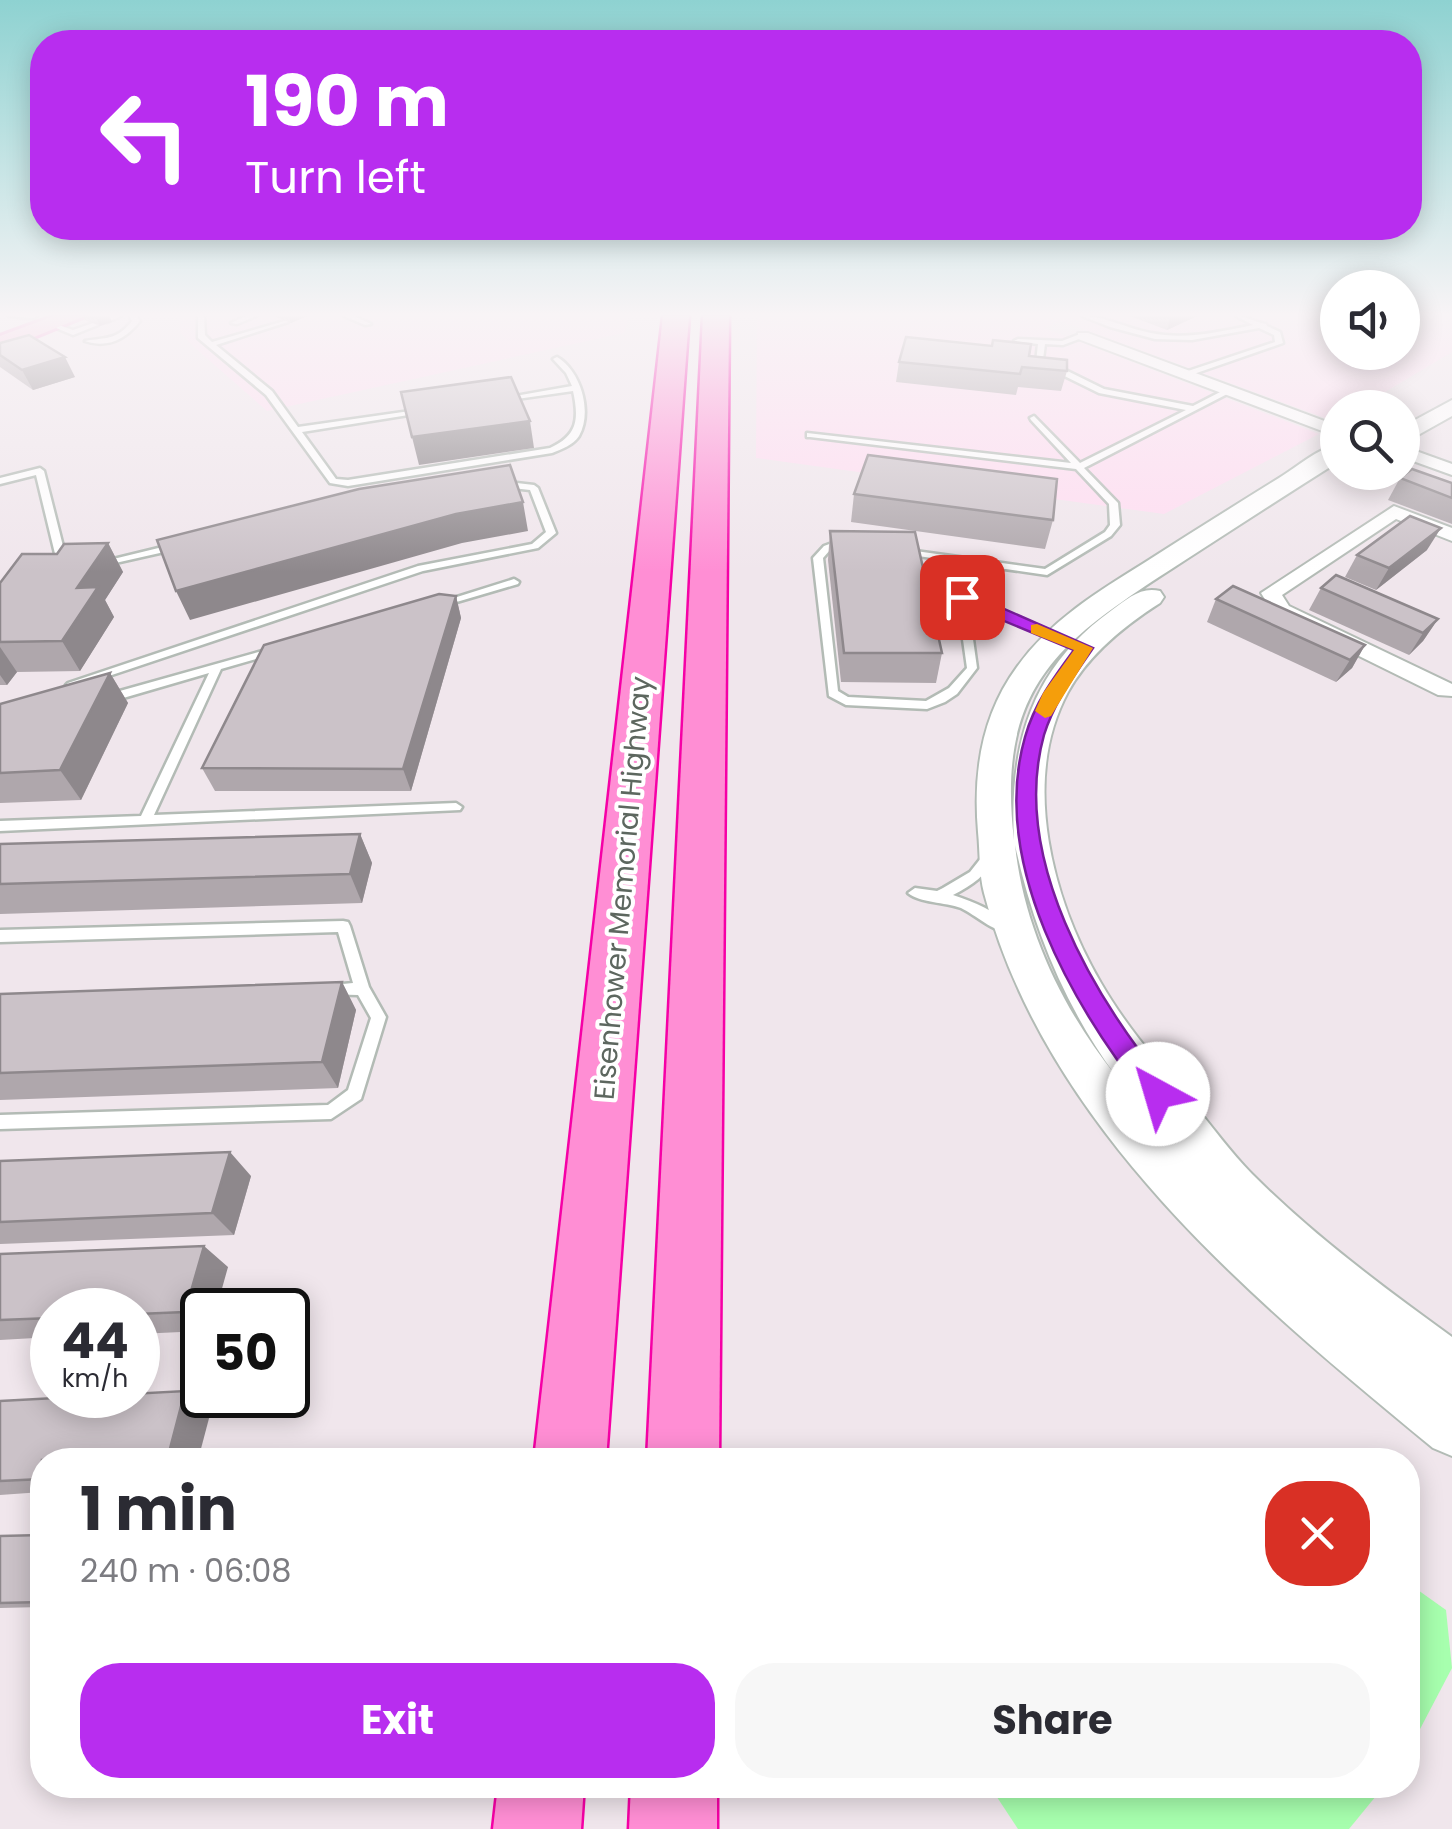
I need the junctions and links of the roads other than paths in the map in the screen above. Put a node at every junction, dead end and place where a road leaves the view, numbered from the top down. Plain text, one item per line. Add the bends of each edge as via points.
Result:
1 (276, 401) edge
2 (577, 401) edge
3 (668, 401) edge
4 (714, 401) edge
5 (1160, 401) edge
6 (1205, 401) edge
7 (1257, 401) edge
8 (1452, 407) edge
9 (1190, 408) junction
10 (436, 409) edge
11 (1034, 418) dead end
12 (1320, 425) edge
13 (1420, 426) edge
14 (298, 430) junction
15 (810, 436) dead end
16 (1420, 458) edge
17 (1320, 462) edge
18 (1079, 467) junction
19 (1452, 470) edge
20 (1420, 471) edge
21 (0, 481) edge
22 (1452, 484) edge
23 (485, 487) edge
24 (1320, 488) edge
25 (1452, 535) edge
26 (193, 542) edge
27 (860, 544) edge
28 (896, 550) edge
29 (950, 558) junction
30 (65, 571) junction
31 (48, 576) edge
32 (514, 582) dead end
33 (962, 597) junction
34 (422, 609) edge
35 (1071, 643) junction
36 (292, 646) edge
37 (217, 667) junction
38 (1450, 690) edge
39 (55, 691) edge
40 (90, 704) edge
41 (456, 807) dead end
42 (146, 820) junction
43 (0, 826) edge
44 (992, 852) junction
45 (914, 894) dead end
46 (941, 895) junction
47 (1015, 935) junction
48 (0, 936) edge
49 (362, 989) junction
50 (305, 991) edge
51 (0, 1122) edge
52 (1452, 1369) edge
53 (1452, 1429) edge
54 (571, 1448) edge
55 (683, 1448) edge
56 (540, 1798) edge
57 (674, 1798) edge
58 (537, 1829) edge
59 (673, 1829) edge

1 - 14 lane
2 - 14 lane via 578,431 552,450 348,484 333,481
3 - 54 highway, Eisenhower Memorial Highway
4 - 55 highway
5 - 9 lane
6 - 9 lane
7 - 12 street
8 - 13 main road
9 - 18 lane
10 - 14 lane
11 - 18 lane
15 - 18 lane
16 - 19 street
17 - 35 main road via 1090,609
18 - 29 lane via 1112,503 1115,525 1108,534 1046,572
20 - 22 street
21 - 30 lane via 40,470
23 - 39 lane via 534,488 551,533 546,540 421,568
24 - 35 main road
25 - 38 street via 1394,512 1271,593 1281,610
26 - 30 lane
27 - 33 lane via 842,542 818,558 833,693 846,702 926,704 961,684 972,668
28 - 29 lane
29 - 33 lane
30 - 31 lane
32 - 34 lane
33 - 35 lane
35 - 44 main road via 1026,676 1001,727
35 - 52 main road via 1035,735 1026,783 1045,900 1072,966 1113,1038 1240,1195 1360,1301
36 - 37 lane
37 - 40 lane
37 - 42 lane
41 - 42 lane
42 - 43 lane
44 - 46 lane via 965,884
44 - 47 main road
45 - 46 lane
46 - 47 lane
47 - 53 main road via 1069,1040 1123,1121 1198,1208 1338,1338
48 - 49 lane via 343,926
49 - 50 lane
49 - 51 lane via 379,1018 355,1094 330,1112
56 - 58 highway
57 - 59 highway

